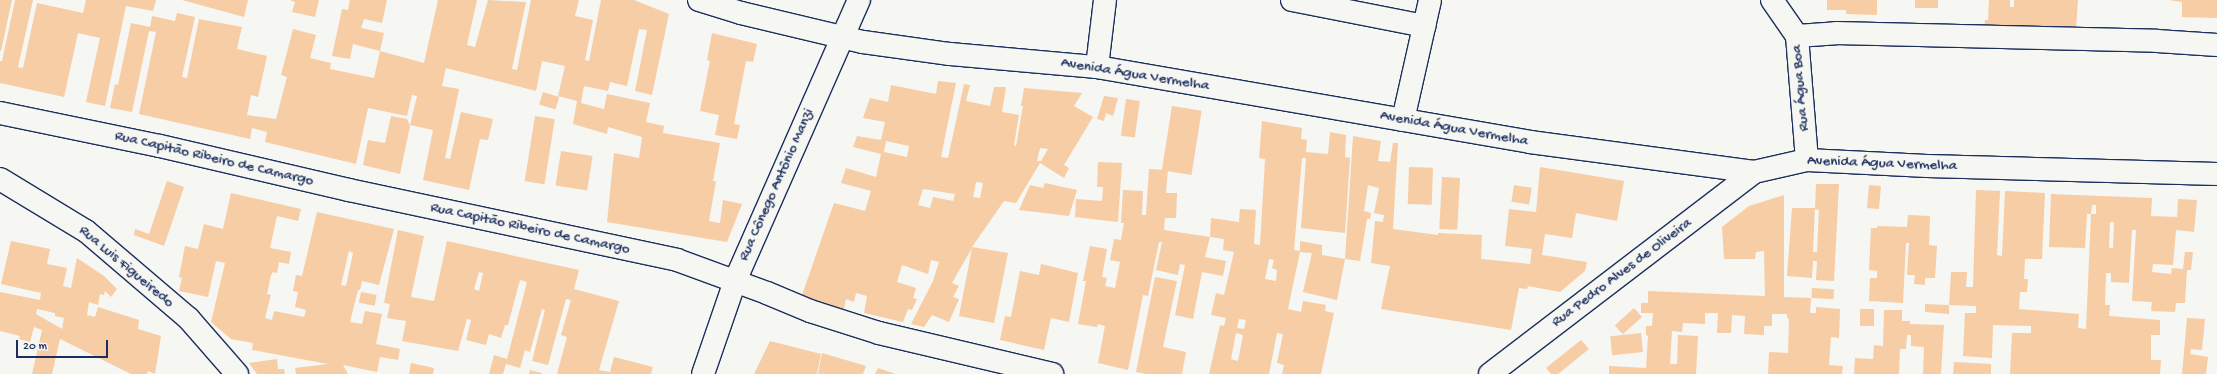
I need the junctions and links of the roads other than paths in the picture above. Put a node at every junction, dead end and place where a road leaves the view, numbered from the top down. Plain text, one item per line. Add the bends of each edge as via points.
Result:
1 (699, 0) edge
2 (859, 0) edge
3 (1105, 0) edge
4 (1292, 0) edge
5 (1430, 0) edge
6 (1772, 0) edge
7 (1424, 26) junction
8 (1797, 36) junction
9 (842, 38) junction
10 (2217, 45) edge
11 (1096, 67) junction
12 (0, 113) edge
13 (1403, 120) junction
14 (1807, 160) junction
15 (1754, 172) junction
16 (2217, 174) edge
17 (0, 179) edge
18 (735, 281) junction
19 (237, 374) edge
20 (703, 374) edge
21 (1052, 374) edge
22 (1490, 374) edge

1 - 9 street, Avenida Água Vermelha
2 - 9 street, Rua Cônego Antônio Manzi
3 - 11 street
4 - 7 street
5 - 7 street
6 - 8 street, Rua Água Boa
7 - 13 street
8 - 10 street via 1836,33 2157,41
8 - 14 street, Rua Água Boa
9 - 11 street, Avenida Água Vermelha via 950,54
9 - 18 street, Rua Cônego Antônio Manzi
11 - 13 street, Avenida Água Vermelha
12 - 18 street, Rua Capitão Ribeiro de Camargo via 678,260
13 - 15 street, Avenida Água Vermelha via 1530,142
14 - 15 street, Avenida Água Vermelha
14 - 16 street, Avenida Água Vermelha
15 - 22 street, Rua Pedro Alves de Oliveira
17 - 19 street, Rua Luis Figueiredo via 86,231 189,319
18 - 20 street, Rua Cônego Antônio Manzi
18 - 21 street, Rua Capitão Ribeiro de Camargo via 810,311 879,333

